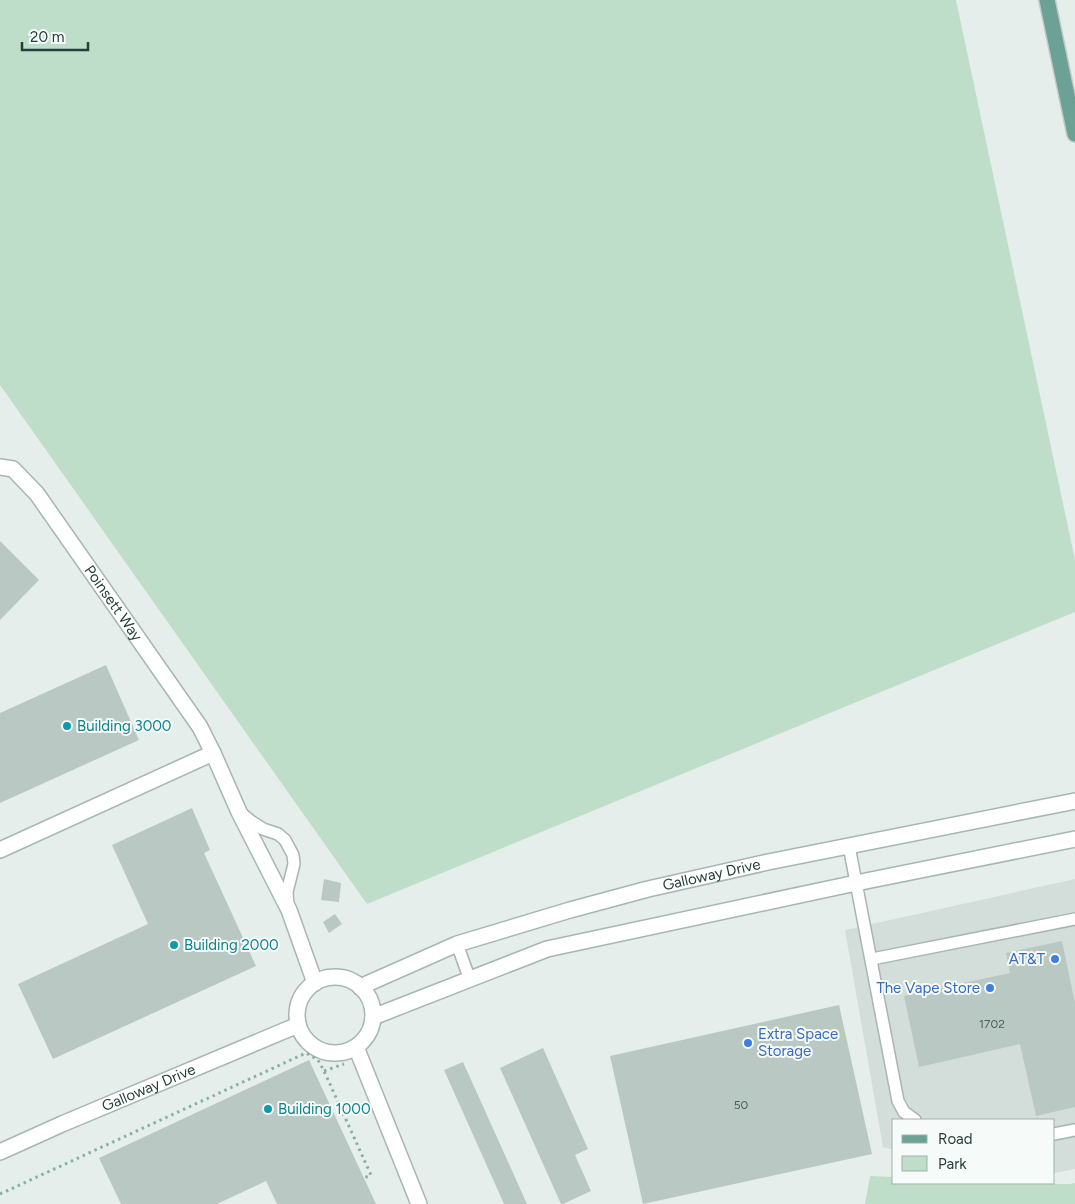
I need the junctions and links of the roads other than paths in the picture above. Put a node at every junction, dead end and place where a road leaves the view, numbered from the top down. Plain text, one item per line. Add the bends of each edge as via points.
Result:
1 (1048, 0) edge
2 (1075, 134) edge
3 (0, 468) edge
4 (213, 753) junction
5 (1075, 801) edge
6 (239, 812) junction
7 (1075, 839) edge
8 (849, 846) junction
9 (0, 850) edge
10 (856, 883) junction
11 (289, 910) junction
12 (1075, 919) edge
13 (457, 944) junction
14 (872, 960) junction
15 (470, 980) junction
16 (315, 983) junction
17 (360, 987) junction
18 (373, 1017) junction
19 (298, 1025) junction
20 (356, 1047) junction
21 (914, 1119) edge
22 (1075, 1130) edge
23 (1055, 1134) edge
24 (0, 1152) edge
25 (419, 1204) edge

1 - 2 main road
3 - 4 street, Poinsett Way via 13,469 37,494 200,727
4 - 6 street, Poinsett Way
4 - 9 street
5 - 8 street, Galloway Drive
6 - 11 street, Poinsett Way
6 - 11 lane via 263,829 278,834 293,855 287,892
7 - 10 street
8 - 10 lane
8 - 13 street, Galloway Drive via 648,889
10 - 14 lane
10 - 15 street via 547,950
11 - 16 street, Poinsett Way
12 - 14 lane
13 - 15 lane
13 - 17 street, Galloway Drive
14 - 21 lane via 898,1101 904,1112
15 - 18 street
16 - 17 street via 338,978 350,980
16 - 19 street via 300,1001
17 - 18 street via 367,996
18 - 20 street via 366,1037
19 - 20 street via 303,1036 321,1051 345,1052
19 - 24 street, Galloway Drive
20 - 25 street
22 - 23 lane

